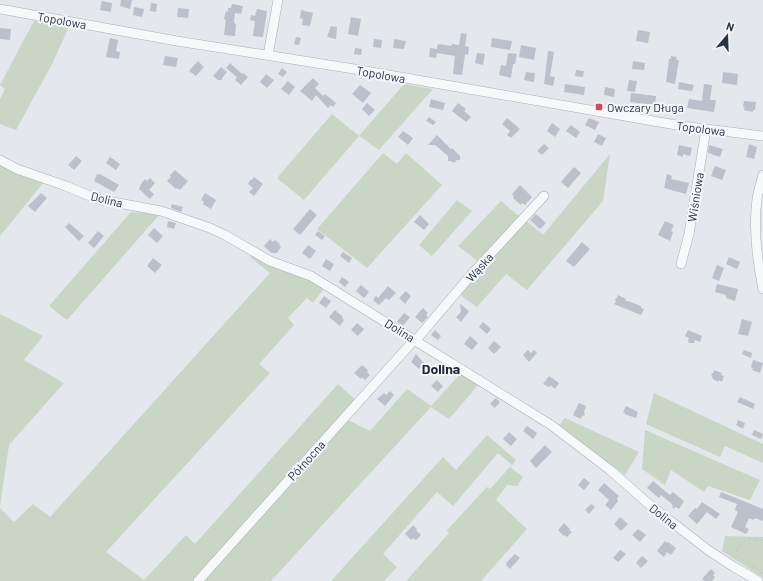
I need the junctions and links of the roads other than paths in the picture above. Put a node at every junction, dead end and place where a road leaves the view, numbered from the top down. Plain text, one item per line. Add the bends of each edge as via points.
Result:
1 (278, 0) edge
2 (0, 9) edge
3 (268, 55) junction
4 (706, 129) junction
5 (763, 136) edge
6 (0, 160) edge
7 (763, 175) edge
8 (544, 196) dead end
9 (681, 264) dead end
10 (763, 288) edge
11 (415, 340) junction
12 (198, 581) edge
13 (758, 581) edge

1 - 3 street
2 - 3 street, Topolowa
3 - 4 street, Topolowa
4 - 5 street, Topolowa
4 - 9 street, Wiśniowa via 689,234
6 - 11 street, Dolina via 97,199 161,211 210,228 270,260 311,276
7 - 10 street via 757,199 756,232
8 - 11 street, Wąska
11 - 12 street, Północna
11 - 13 street, Dolina via 562,432 708,550

